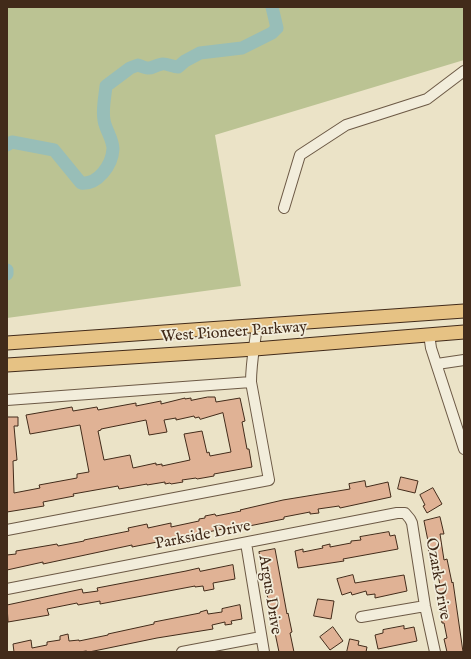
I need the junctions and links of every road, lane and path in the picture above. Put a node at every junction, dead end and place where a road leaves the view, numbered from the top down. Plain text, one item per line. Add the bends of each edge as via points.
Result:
1 (464, 71) edge
2 (284, 208) dead end
3 (464, 311) edge
4 (257, 325) junction
5 (464, 332) edge
6 (429, 334) junction
7 (7, 342) edge
8 (254, 349) junction
9 (464, 360) edge
10 (437, 364) junction
11 (7, 365) edge
12 (251, 382) junction
13 (7, 400) edge
14 (464, 449) edge
15 (405, 513) joint
16 (7, 530) edge
17 (246, 542) junction
18 (7, 589) edge
19 (425, 606) junction
20 (361, 616) dead end
21 (261, 637) junction
22 (182, 652) edge
23 (264, 652) edge
24 (435, 652) edge

1 - 2 street via 427,99 346,125 300,156
3 - 4 main road, West Pioneer Parkway
4 - 7 main road, West Pioneer Parkway
4 - 8 street
5 - 6 main road, West Pioneer Parkway
6 - 8 main road, West Pioneer Parkway
6 - 10 street
8 - 11 main road, West Pioneer Parkway
8 - 12 street
9 - 10 street
10 - 14 street
12 - 13 street
12 - 16 street via 269,480
15 - 17 street, Parkside Drive
15 - 19 street, Ozark Drive via 412,524
17 - 18 street, Parkside Drive
17 - 21 street, Argus Drive
19 - 20 street
19 - 24 street, Ozark Drive
21 - 22 street
21 - 23 street, Argus Drive

